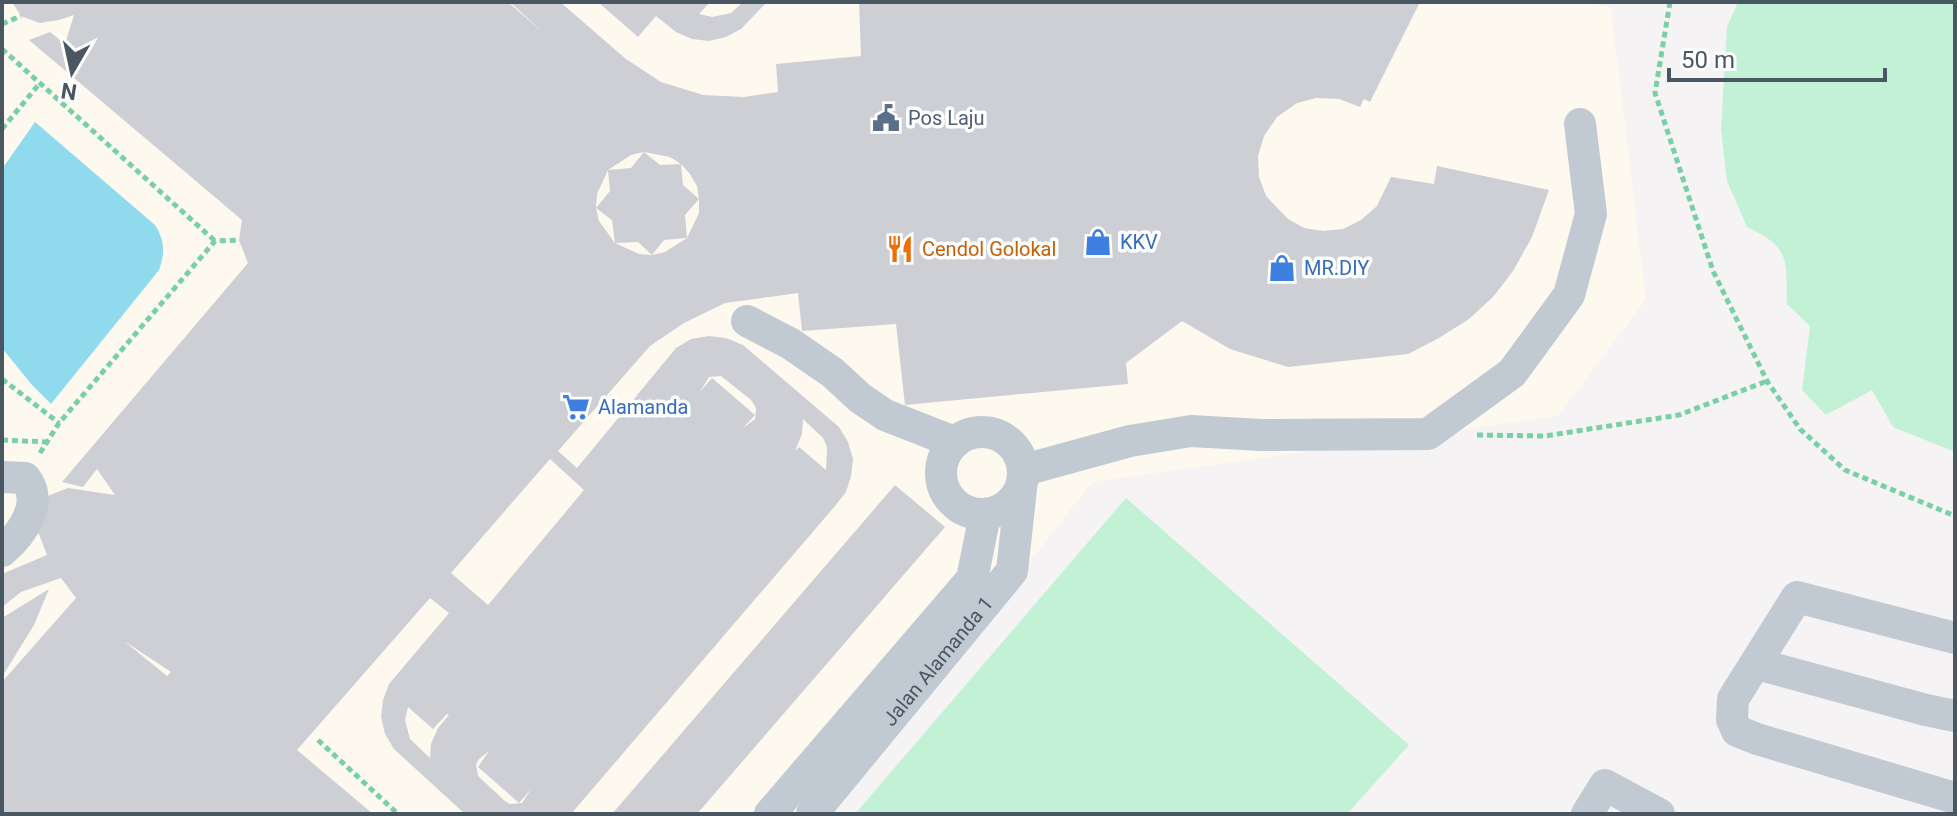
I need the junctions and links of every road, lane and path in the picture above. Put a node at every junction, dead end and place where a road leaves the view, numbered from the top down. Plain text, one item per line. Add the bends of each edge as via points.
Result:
1 (1670, 2) edge
2 (21, 16) dead end
3 (2, 24) edge
4 (2, 49) edge
5 (9, 56) junction
6 (2, 58) edge
7 (40, 83) junction
8 (1580, 124) dead end
9 (2, 129) edge
10 (239, 240) dead end
11 (215, 241) junction
12 (747, 321) dead end
13 (2, 379) edge
14 (1767, 381) junction
15 (59, 423) junction
16 (1428, 434) junction
17 (2, 440) edge
18 (47, 442) junction
19 (954, 442) junction
20 (14, 478) edge
21 (1023, 480) junction
22 (985, 515) junction
23 (1955, 516) edge
24 (2, 551) edge
25 (1955, 638) edge
26 (1757, 664) junction
27 (1955, 716) edge
28 (318, 740) dead end
29 (1955, 798) edge
30 (398, 814) edge
31 (770, 814) edge
32 (812, 814) edge
33 (1587, 814) edge
34 (1659, 814) edge

1 - 14 path via 1655,93 1713,271
2 - 3 path
4 - 5 path
5 - 6 path
5 - 7 path
7 - 9 path
7 - 11 path
8 - 16 street via 1591,214 1569,295 1512,373
10 - 11 path
11 - 15 path
12 - 19 street via 823,365 885,415
13 - 15 path
14 - 16 path via 1679,415 1545,436
14 - 23 path via 1800,429 1845,470
15 - 18 path
16 - 21 street via 1191,431 1130,441
17 - 18 path
18 - 20 path
19 - 21 street via 969,433 990,431 1007,439 1019,453
19 - 22 street via 943,459 941,479 949,498 965,511
20 - 24 street via 31,486 32,502 27,524
21 - 22 street via 1007,507
21 - 32 street, Jalan Alamanda 1 via 1012,571
22 - 31 street, Jalan Alamanda 1 via 972,579
25 - 26 street via 1797,597
26 - 27 street
26 - 29 street via 1733,699 1737,731
28 - 30 path
33 - 34 street via 1605,785

